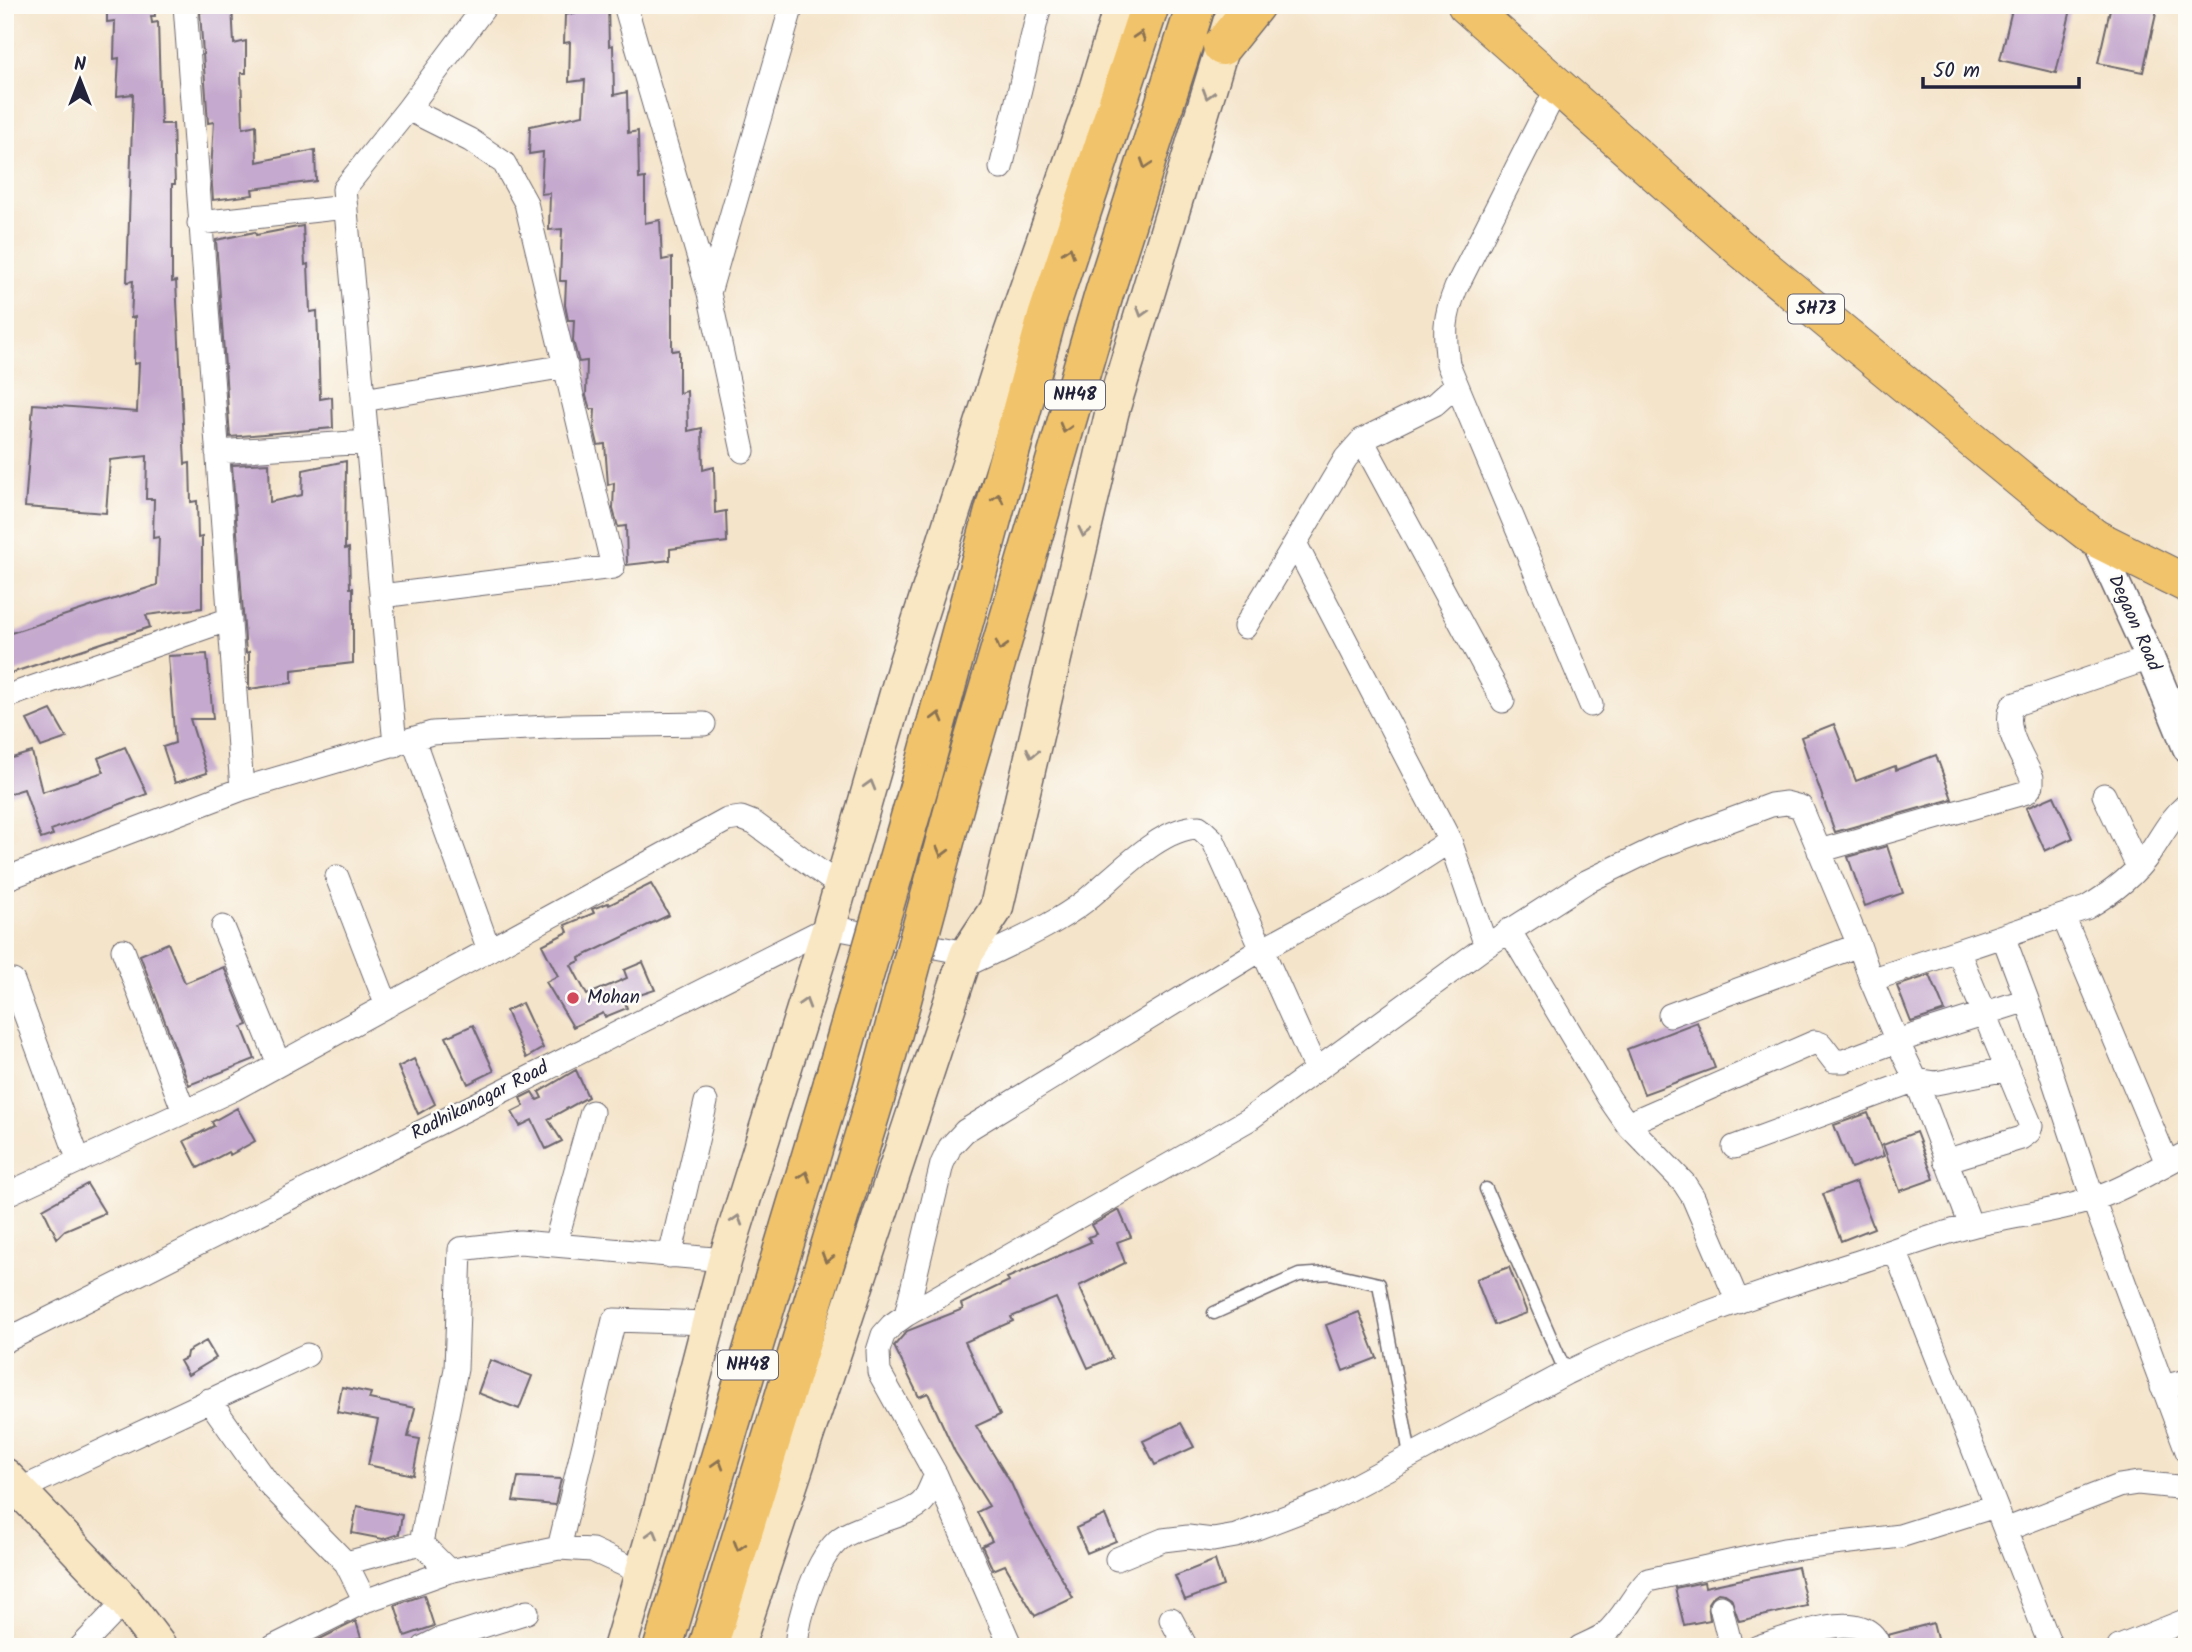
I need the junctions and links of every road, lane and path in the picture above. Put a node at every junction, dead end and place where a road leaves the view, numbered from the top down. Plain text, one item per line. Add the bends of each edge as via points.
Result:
1 (185, 5) edge
2 (486, 5) edge
3 (625, 5) edge
4 (792, 5) edge
5 (1040, 5) edge
6 (1121, 5) edge
7 (1150, 5) edge
8 (1196, 5) edge
9 (1235, 5) edge
10 (1255, 5) edge
11 (1472, 7) edge
12 (1223, 46) junction
13 (1558, 86) junction
14 (408, 110) junction
15 (1000, 168) dead end
16 (346, 207) junction
17 (199, 223) junction
18 (709, 293) junction
19 (566, 366) junction
20 (1456, 385) junction
21 (363, 400) junction
22 (1362, 440) junction
23 (367, 442) junction
24 (743, 451) dead end
25 (217, 452) junction
26 (2095, 538) junction
27 (1296, 545) junction
28 (2187, 584) edge
29 (381, 596) junction
30 (230, 619) junction
31 (1245, 627) dead end
32 (2150, 658) junction
33 (5, 697) edge
34 (1503, 701) dead end
35 (1591, 705) dead end
36 (704, 724) dead end
37 (404, 742) junction
38 (2187, 748) edge
39 (242, 789) junction
40 (2104, 795) dead end
41 (2187, 804) edge
42 (1450, 841) junction
43 (1819, 850) junction
44 (2138, 867) junction
45 (337, 877) dead end
46 (5, 879) edge
47 (841, 887) junction
48 (2063, 916) junction
49 (223, 927) dead end
50 (829, 927) junction
51 (1509, 930) junction
52 (2003, 936) junction
53 (1858, 945) junction
54 (1486, 946) junction
55 (1262, 949) junction
56 (123, 950) dead end
57 (489, 950) junction
58 (1958, 951) junction
59 (965, 960) junction
60 (1871, 980) junction
61 (13, 981) dead end
62 (2027, 1000) junction
63 (387, 1006) junction
64 (1985, 1013) junction
65 (1670, 1015) dead end
66 (1896, 1041) junction
67 (279, 1065) junction
68 (2007, 1069) junction
69 (1316, 1070) junction
70 (1916, 1080) junction
71 (706, 1102) dead end
72 (184, 1112) junction
73 (592, 1112) dead end
74 (1627, 1124) junction
75 (1734, 1147) dead end
76 (2177, 1158) edge
77 (79, 1161) junction
78 (1945, 1161) junction
79 (1486, 1189) dead end
80 (5, 1195) edge
81 (2093, 1199) junction
82 (1971, 1226) junction
83 (555, 1245) junction
84 (1895, 1250) junction
85 (670, 1256) junction
86 (725, 1261) junction
87 (1738, 1302) junction
88 (1214, 1313) dead end
89 (906, 1315) junction
90 (709, 1323) junction
91 (5, 1341) edge
92 (307, 1354) dead end
93 (1566, 1373) junction
94 (2187, 1381) edge
95 (2162, 1387) junction
96 (209, 1400) junction
97 (2187, 1451) edge
98 (1410, 1455) junction
99 (936, 1475) junction
100 (12, 1482) edge
101 (2187, 1488) edge
102 (1995, 1506) junction
103 (2005, 1530) junction
104 (421, 1543) junction
105 (559, 1548) junction
106 (1117, 1559) dead end
107 (346, 1563) junction
108 (449, 1571) junction
109 (642, 1573) junction
110 (125, 1601) junction
111 (365, 1601) junction
112 (1721, 1607) dead end
113 (527, 1612) dead end
114 (1171, 1619) dead end
115 (2187, 1620) edge
116 (80, 1647) edge
117 (160, 1647) edge
118 (273, 1647) edge
119 (424, 1647) edge
120 (620, 1647) edge
121 (663, 1647) edge
122 (708, 1647) edge
123 (737, 1647) edge
124 (796, 1647) edge
125 (1011, 1647) edge
126 (1186, 1647) edge
127 (1580, 1647) edge
128 (1731, 1647) edge
129 (1758, 1647) edge
130 (1879, 1647) edge
131 (2051, 1647) edge
132 (2119, 1647) edge

1 - 17 street
2 - 14 street
3 - 18 street
4 - 18 street
5 - 15 street
47 -> 6 main road via 905,664
121 -> 7 highway, NH48, bridge via 920,783 1047,317
8 -> 122 highway, NH48, bridge via 1104,294 960,786 875,1099
9 - 12 main road
10 - 12 highway
11 - 13 main road, SH73
12 -> 59 main road via 1112,412 996,909
13 - 20 street via 1447,308 1444,330
13 - 26 main road, SH73 via 1740,248
14 - 16 street via 344,189
14 - 19 street via 470,140 503,163 526,203
16 - 17 street
16 - 21 street
17 - 25 street
18 - 24 street
19 - 21 street
19 - 29 street via 613,567
20 - 22 street via 1434,404
20 - 35 street
21 - 23 street
22 - 27 street via 1346,458
22 - 34 street
23 - 25 street
23 - 29 street
25 - 30 street
26 - 28 main road, SH73
26 - 32 street, Degaon Road
27 - 31 street
27 - 42 street
29 - 37 street
30 - 33 street
30 - 39 street
32 - 38 street, Degaon Road
32 - 43 street via 2013,705 2009,726 2032,778 2027,792
36 - 37 street via 432,733
37 - 39 street
37 - 57 street
39 - 46 street
40 - 44 street
41 - 44 street
42 - 54 street
42 - 55 street via 1383,884
43 - 51 street via 1801,807 1771,805 1658,847 1586,882
43 - 53 street
44 - 48 street via 2109,895
45 - 63 street
47 - 50 main road
47 - 57 street via 754,823 741,818 727,820
48 - 52 street
48 - 76 street
49 - 67 street
50 - 59 street
86 -> 50 main road
50 - 91 street, Radhikanagar Road
51 - 54 street
51 - 74 street
52 - 58 street
52 - 62 street
53 - 60 street
53 - 65 street
54 - 69 street
55 - 59 street via 1213,839 1199,827 1186,827 1124,866 1054,922
55 - 69 street
55 - 89 street via 965,1131 942,1164
56 - 72 street
57 - 63 street
58 - 60 street
58 - 64 street
59 - 123 main road
60 - 66 street
61 - 77 street
62 - 64 street
62 - 81 street
63 - 67 street
64 - 66 street
64 - 68 street
66 - 70 street
66 - 74 street via 1844,1061 1835,1061 1815,1042
67 - 72 street
68 - 70 street via 1936,1083
68 - 78 street via 2031,1126 2029,1132
69 - 89 street via 1248,1120
70 - 75 street
70 - 78 street
71 - 85 street
72 - 77 street
73 - 83 street
74 - 87 street via 1693,1197
76 - 81 street
77 - 80 street
78 - 82 street
79 - 93 lane
81 - 82 street
81 - 95 street
82 - 84 street
83 - 85 street
83 - 104 street via 520,1242 460,1249 456,1369
84 - 87 street
84 - 102 street
85 - 86 street
86 - 90 main road
87 - 93 street
88 - 98 lane via 1299,1275 1330,1273 1379,1284
89 - 99 street via 883,1335 879,1373
90 - 105 street via 614,1320
109 -> 90 main road
92 - 96 street
93 - 98 street
94 - 95 street
95 - 97 street
96 - 100 street
96 - 107 street via 267,1482
98 - 106 street via 1325,1502 1236,1536 1163,1539
99 - 124 street via 923,1501 912,1509 851,1533 824,1556
99 - 125 street
100 - 110 main road
101 - 103 street via 2138,1483 2119,1486
102 - 103 street
102 - 127 street via 1900,1536 1784,1550 1648,1580 1605,1635
103 - 131 street
104 - 107 street
104 - 108 street
105 - 108 street
105 - 109 street via 592,1550
107 - 111 street
108 - 111 street
109 - 120 main road
110 - 116 street
110 - 117 main road
111 - 118 street
112 - 128 street
113 - 119 street
114 - 126 street
115 - 132 street
129 - 130 street via 1846,1624 1865,1627

